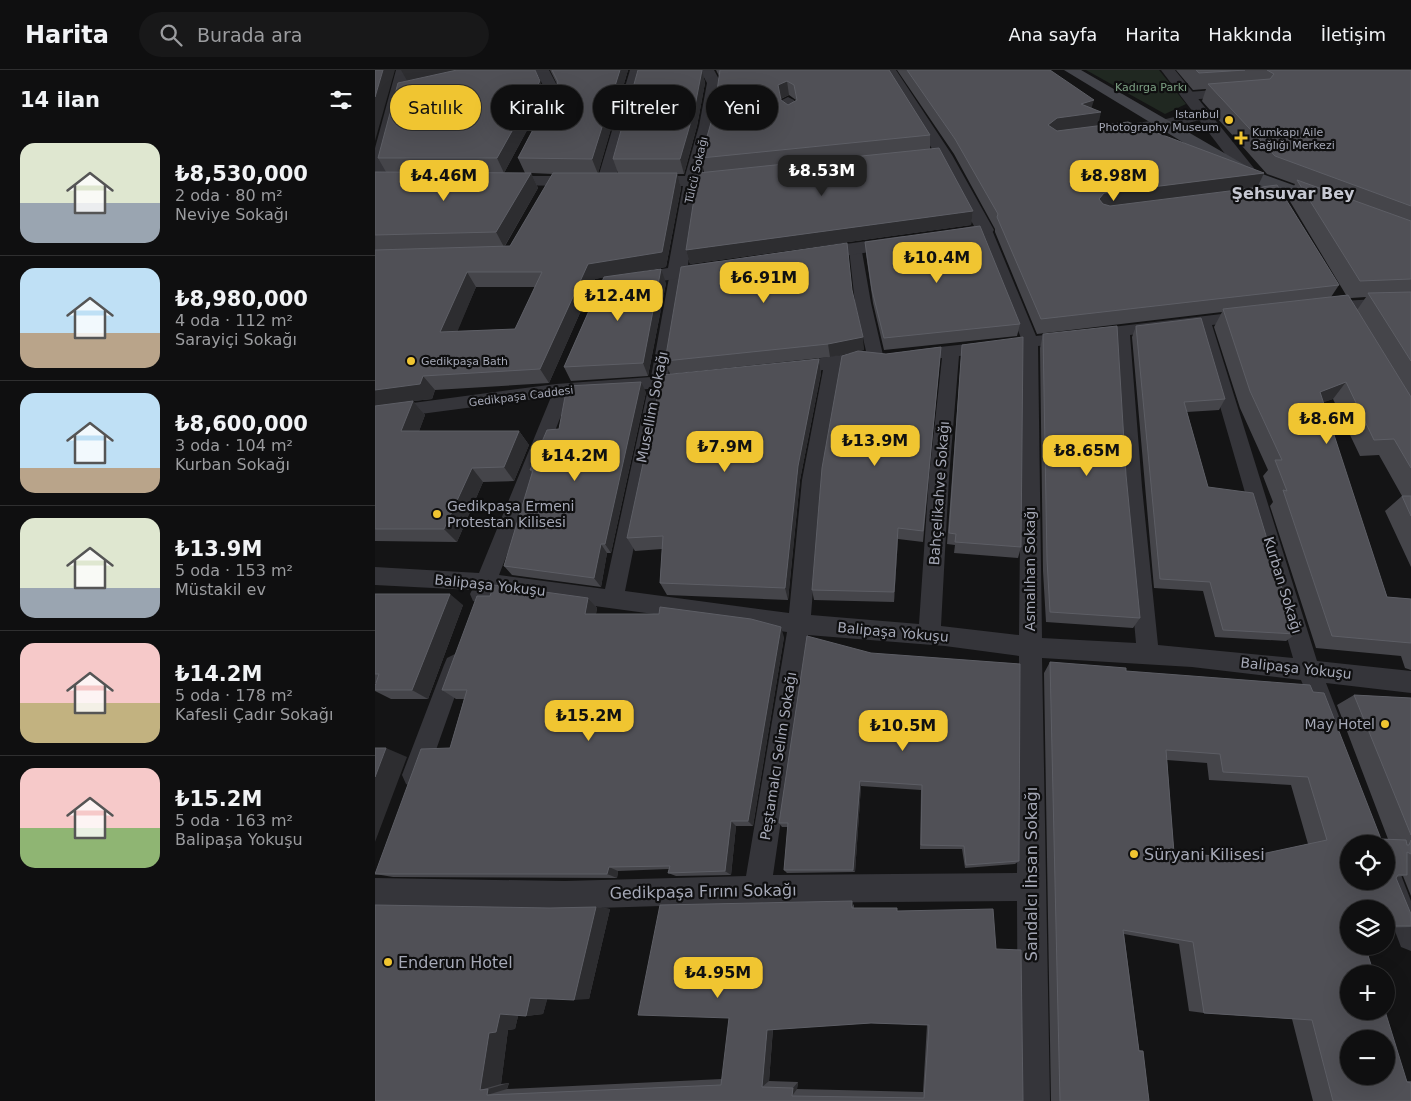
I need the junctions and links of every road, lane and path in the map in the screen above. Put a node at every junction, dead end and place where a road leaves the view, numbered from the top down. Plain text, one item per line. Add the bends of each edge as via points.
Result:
1 (403, 70) edge
2 (542, 70) edge
3 (637, 70) edge
4 (707, 70) edge
5 (889, 70) edge
6 (1071, 70) edge
7 (1168, 70) edge
8 (399, 85) edge
9 (1258, 91) edge
10 (1188, 96) junction
11 (788, 100) edge
12 (390, 107) edge
13 (791, 114) edge
14 (1203, 115) junction
15 (382, 122) edge
16 (1166, 124) junction
17 (1092, 134) edge
18 (533, 138) edge
19 (945, 155) junction
20 (925, 157) edge
21 (520, 164) edge
22 (747, 176) edge
23 (1251, 176) junction
24 (375, 180) edge
25 (394, 180) edge
26 (553, 180) junction
27 (482, 181) edge
28 (511, 181) junction
29 (606, 181) junction
30 (691, 181) junction
31 (1281, 195) junction
32 (1255, 196) edge
33 (544, 197) edge
34 (1341, 208) edge
35 (985, 230) junction
36 (856, 249) junction
37 (790, 257) edge
38 (733, 265) edge
39 (677, 272) junction
40 (612, 282) edge
41 (1333, 289) edge
42 (1411, 302) edge
43 (1342, 305) junction
44 (1312, 309) edge
45 (1262, 314) edge
46 (1203, 322) junction
47 (1352, 322) edge
48 (1122, 331) junction
49 (1030, 341) junction
50 (951, 351) junction
51 (875, 355) junction
52 (833, 364) junction
53 (775, 371) edge
54 (707, 378) edge
55 (658, 383) junction
56 (561, 384) junction
57 (375, 414) edge
58 (375, 576) edge
59 (485, 582) junction
60 (613, 600) junction
61 (472, 619) edge
62 (799, 624) junction
63 (929, 635) junction
64 (462, 646) edge
65 (1030, 647) junction
66 (1148, 654) junction
67 (1309, 669) junction
68 (1411, 682) edge
69 (1337, 742) edge
70 (408, 792) edge
71 (1031, 887) junction
72 (757, 889) junction
73 (1393, 890) edge
74 (375, 892) edge
75 (1411, 937) edge
76 (1034, 1101) edge

1 - 8 street
2 - 18 street via 555,95
3 - 29 street
4 - 30 street, Tülcü Sokağı via 714,83 707,126
5 - 19 street
6 - 16 main road
7 - 10 street
9 - 10 street
10 - 14 street
11 - 13 street
12 - 15 street
14 - 16 street
14 - 23 street
15 - 24 street
16 - 17 street
16 - 23 main road
19 - 20 street
19 - 35 street
21 - 28 street
22 - 30 street
23 - 31 main road
24 - 25 street
26 - 28 street
26 - 29 street
26 - 33 street
27 - 28 street
29 - 30 street
30 - 39 street, Tülcü Sokağı
31 - 32 street
31 - 34 main road
35 - 36 street
35 - 49 street
36 - 37 street
36 - 51 street via 863,304
38 - 39 street
39 - 40 street
39 - 55 street, Musellim Sokağı
41 - 43 street
42 - 43 street
43 - 44 street
43 - 47 street
45 - 46 street
46 - 48 street
46 - 67 street, Kurban Sokağı
48 - 49 street
48 - 66 street via 1132,487
49 - 50 street
49 - 65 street, Asmalıhan Sokağı
50 - 51 street via 886,359
50 - 63 street, Bahçelikahve Sokağı
51 - 52 street
52 - 53 street
52 - 62 street, Peştamalcı Selim Sokağı via 812,480
54 - 55 street, Gedikpaşa Caddesi
55 - 56 street, Gedikpaşa Caddesi
55 - 60 street, Musellim Sokağı
56 - 57 street, Gedikpaşa Caddesi
56 - 59 street
58 - 59 street, Balipaşa Yokuşu
59 - 60 street, Balipaşa Yokuşu
59 - 61 street
60 - 62 street, Balipaşa Yokuşu
62 - 63 street, Balipaşa Yokuşu
62 - 72 street, Peştamalcı Selim Sokağı
63 - 65 street, Balipaşa Yokuşu
64 - 70 street
65 - 66 street, Balipaşa Yokuşu
65 - 71 street, Sandalcı İhsan Sokağı
66 - 67 street, Balipaşa Yokuşu
67 - 68 street, Balipaşa Yokuşu
67 - 69 street, Kurban Sokağı
71 - 72 street, Gedikpaşa Fırını Sokağı
71 - 76 street, Sandalcı İhsan Sokağı
72 - 74 street, Gedikpaşa Fırını Sokağı via 565,895
73 - 75 street

